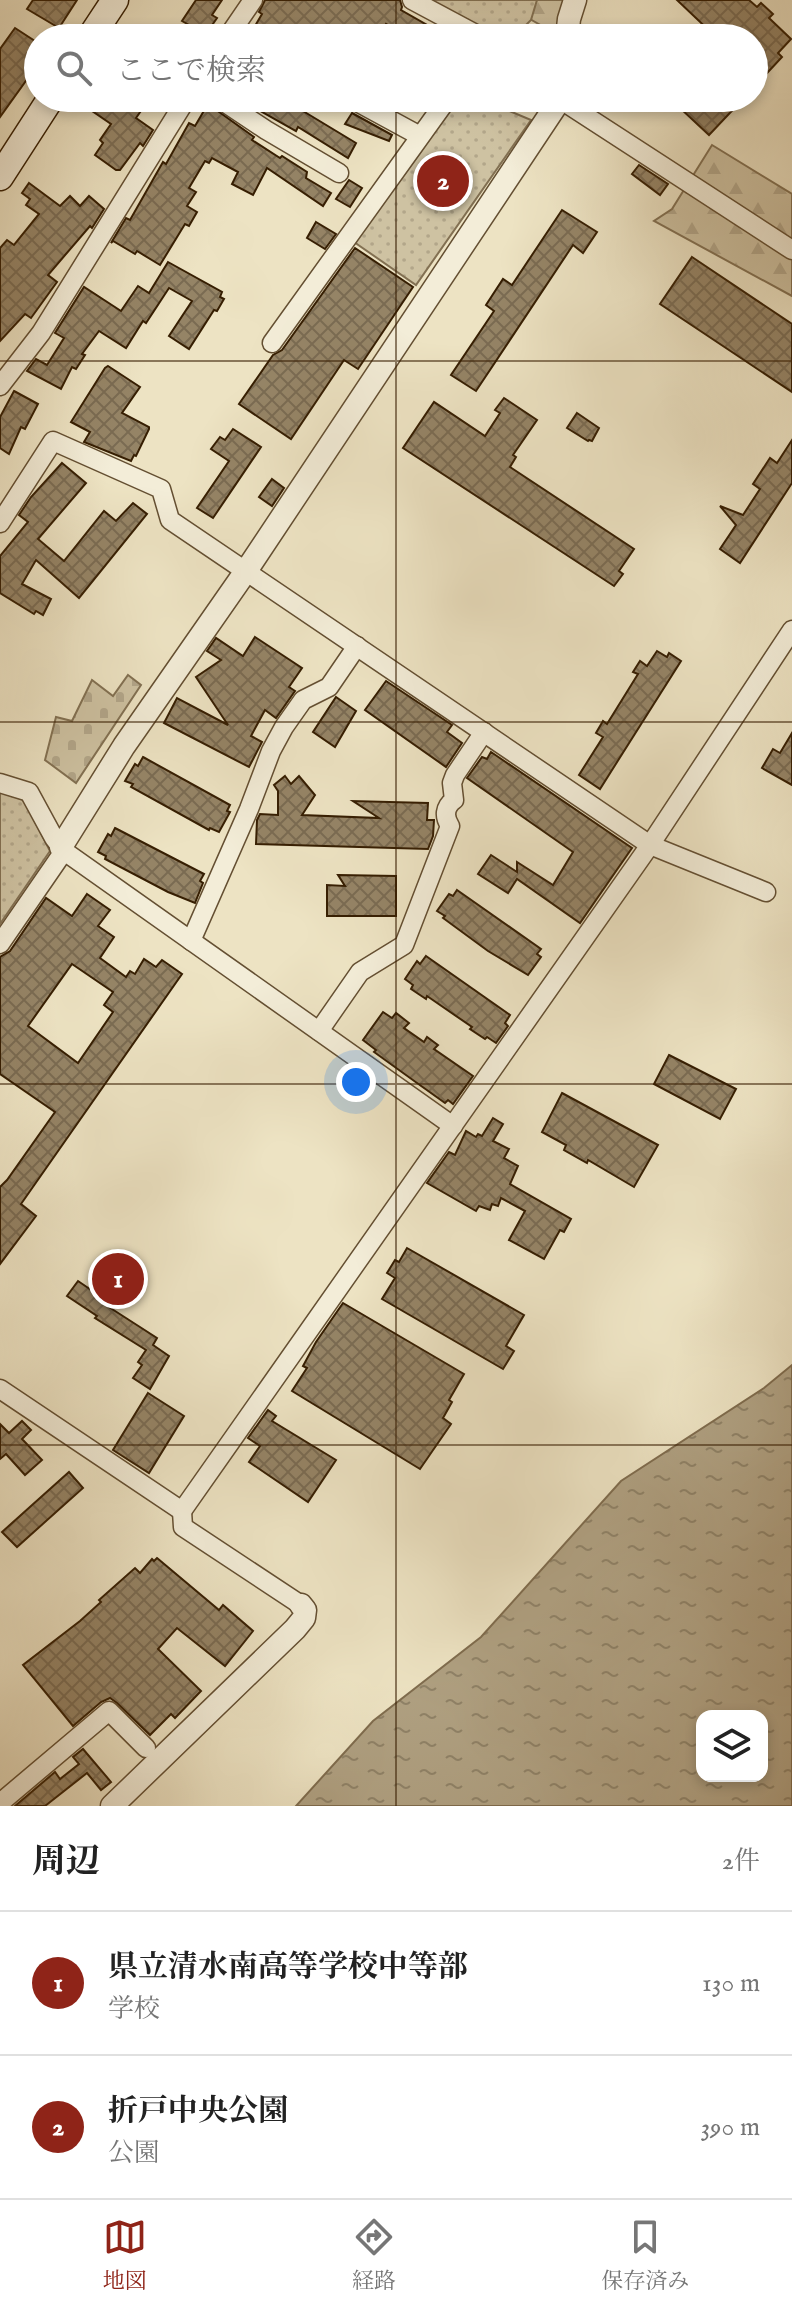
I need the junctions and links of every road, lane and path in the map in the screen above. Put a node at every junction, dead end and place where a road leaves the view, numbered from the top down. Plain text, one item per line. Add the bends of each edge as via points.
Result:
1 (115, 0) edge
2 (253, 0) edge
3 (412, 0) edge
4 (575, 0) edge
5 (99, 24) edge
6 (237, 24) edge
7 (457, 24) edge
8 (568, 24) edge
9 (42, 112) edge
10 (178, 112) edge
11 (239, 112) edge
12 (376, 112) edge
13 (437, 112) edge
14 (551, 112) edge
15 (580, 112) edge
16 (420, 136) junction
17 (339, 173) dead end
18 (0, 177) edge
19 (792, 250) edge
20 (272, 343) dead end
21 (0, 386) edge
22 (0, 523) edge
23 (246, 571) junction
24 (792, 630) edge
25 (357, 646) junction
26 (484, 732) junction
27 (0, 783) edge
28 (650, 845) junction
29 (62, 849) junction
30 (766, 892) dead end
31 (191, 941) junction
32 (0, 944) edge
33 (319, 1031) junction
34 (453, 1126) junction
35 (0, 1389) edge
36 (182, 1511) junction
37 (301, 1605) joint
38 (146, 1748) dead end
39 (0, 1803) edge
40 (112, 1806) edge

1 - 5 main road
2 - 6 street
3 - 7 street
4 - 8 street
9 - 18 main road
10 - 21 street via 41,333
11 - 17 street
12 - 16 street
13 - 16 street
14 - 23 street
15 - 19 street
16 - 20 street
22 - 23 street via 53,441 161,489 170,520
23 - 25 street
23 - 29 street via 124,746
24 - 28 street
25 - 26 street
25 - 31 street via 329,687 303,700 284,727
26 - 28 street
26 - 33 street via 455,775 454,800 445,811 450,826 404,945 360,972
27 - 29 street via 29,792
28 - 30 street
28 - 34 street
29 - 31 street
29 - 32 street
31 - 33 street
33 - 34 street
34 - 36 street
35 - 36 street
36 - 37 street via 183,1527
37 - 40 street via 304,1618 295,1629
38 - 39 street via 109,1711

